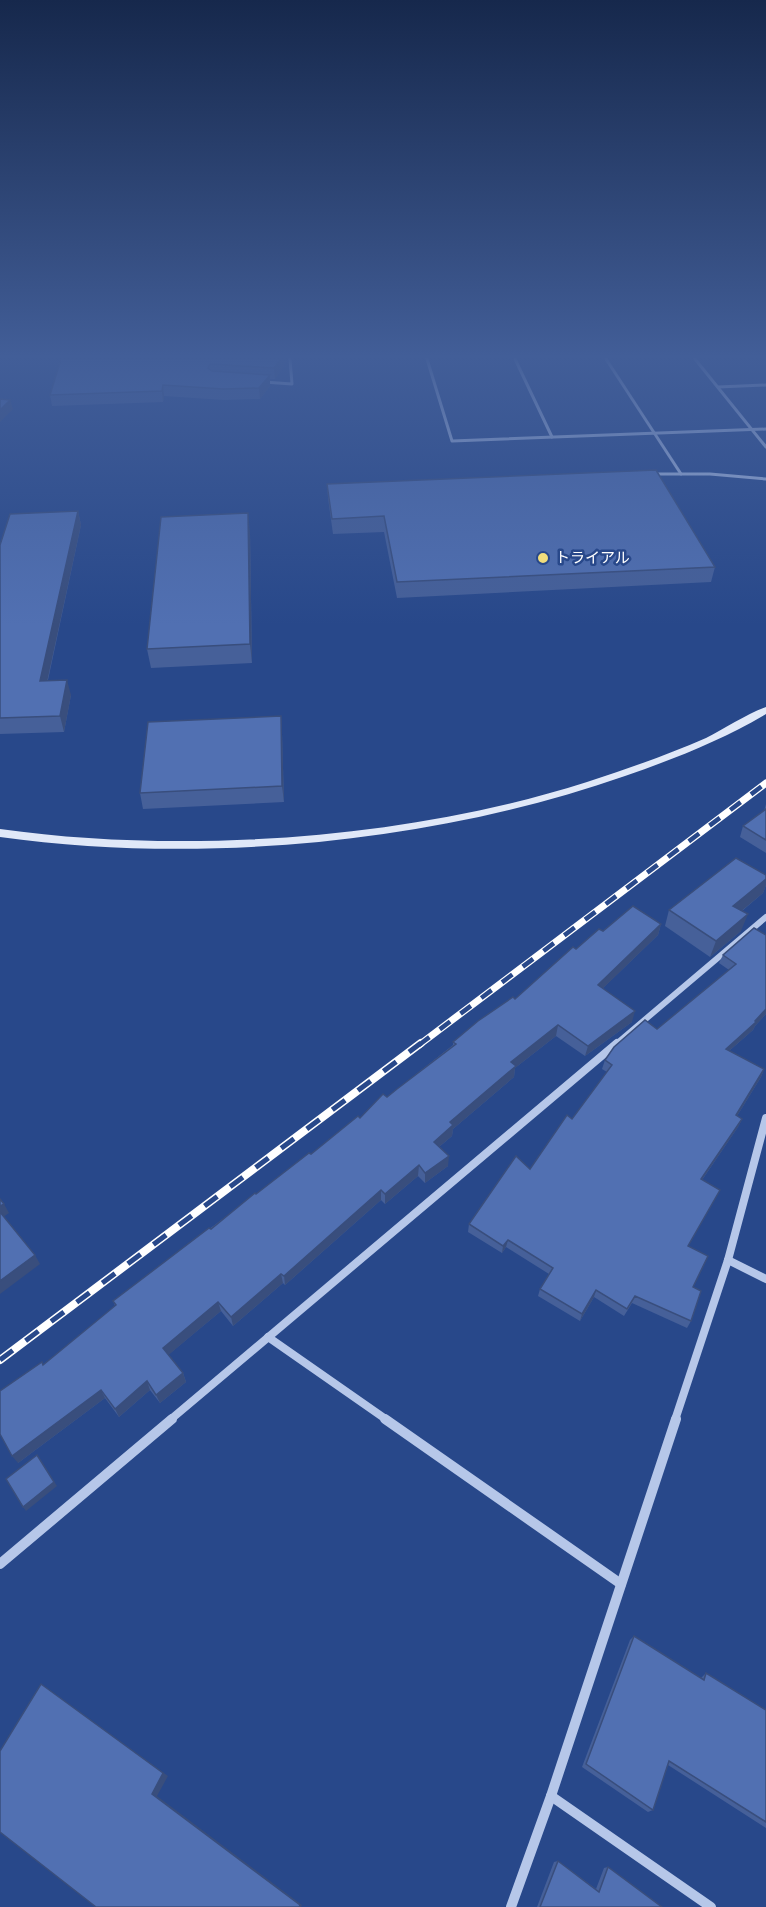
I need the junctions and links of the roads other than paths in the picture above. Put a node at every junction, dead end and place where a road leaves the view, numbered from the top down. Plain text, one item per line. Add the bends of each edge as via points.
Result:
1 (665, 448) edge
2 (681, 474) junction
3 (645, 475) edge
4 (766, 479) edge
5 (766, 710) edge
6 (0, 833) edge
7 (766, 917) edge
8 (766, 1118) edge
9 (763, 1137) edge
10 (728, 1260) junction
11 (766, 1279) edge
12 (268, 1337) junction
13 (0, 1564) edge
14 (621, 1584) junction
15 (551, 1796) junction
16 (511, 1907) edge
17 (711, 1907) edge

1 - 2 street
2 - 3 street
2 - 4 street
5 - 6 street via 684,751 607,780 503,809 396,829 317,838 197,844 75,841
7 - 12 street
8 - 9 street
9 - 10 street
10 - 11 street
10 - 14 street
12 - 13 street
12 - 14 street
14 - 15 street
15 - 16 street
15 - 17 street

